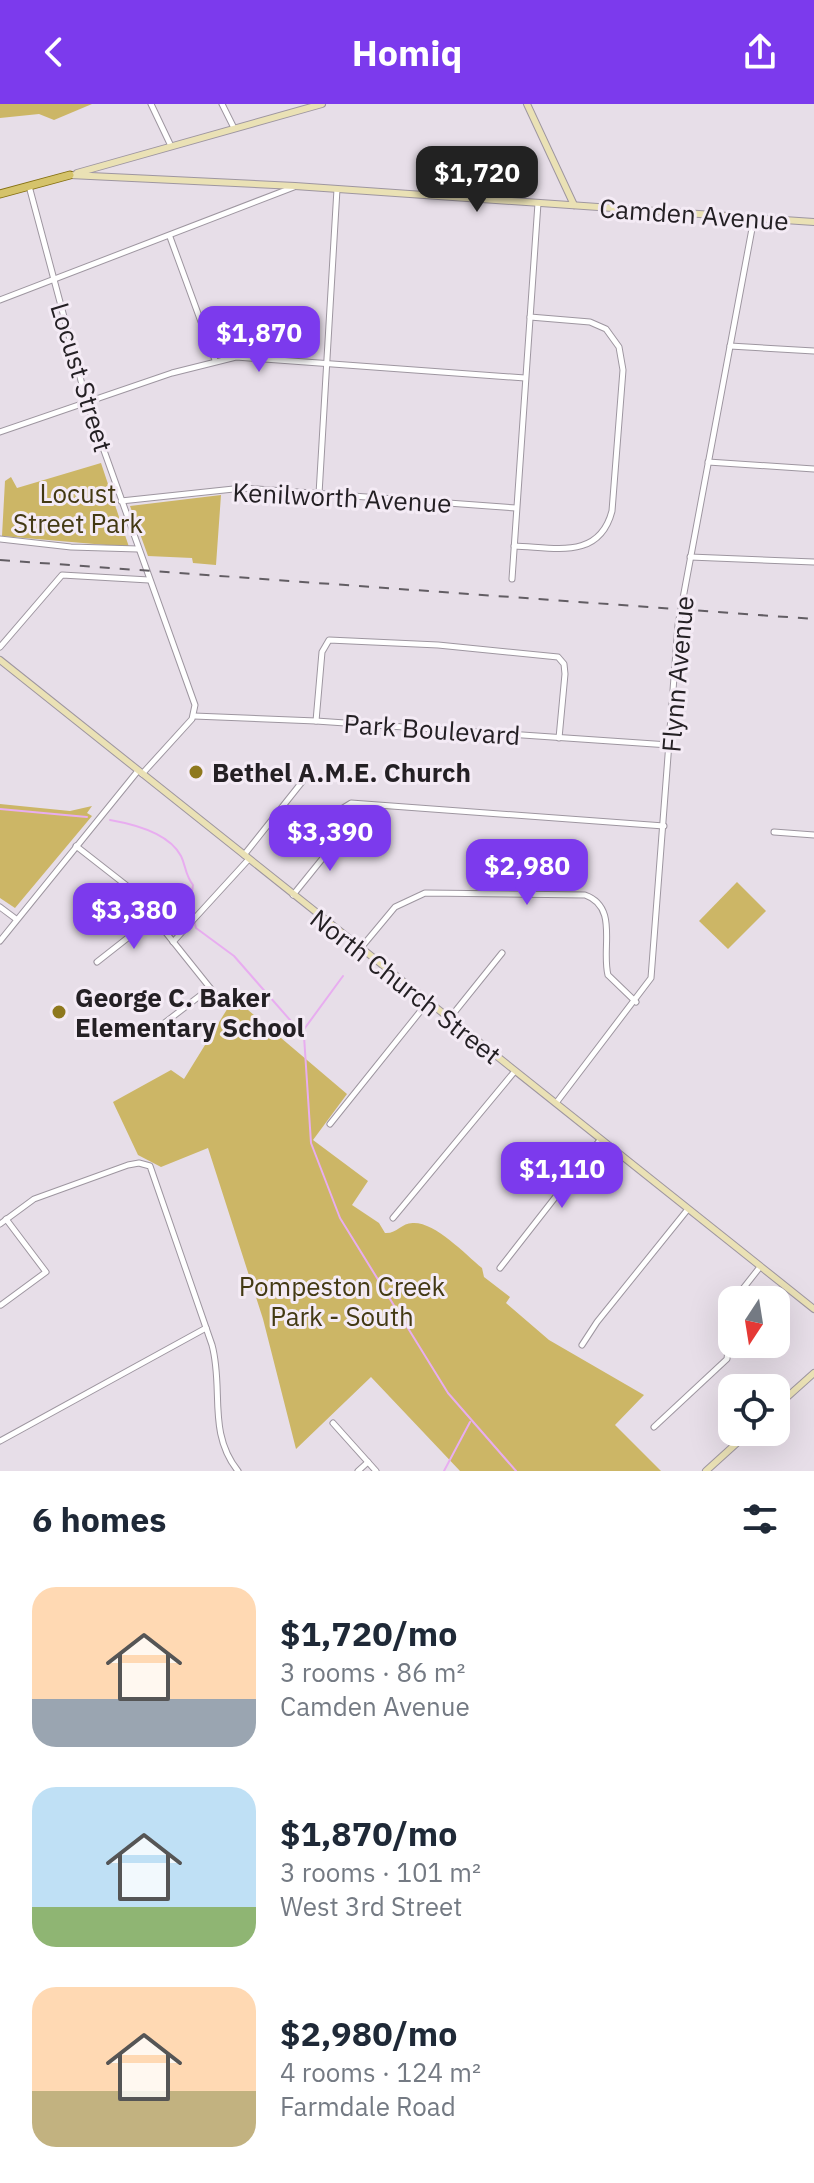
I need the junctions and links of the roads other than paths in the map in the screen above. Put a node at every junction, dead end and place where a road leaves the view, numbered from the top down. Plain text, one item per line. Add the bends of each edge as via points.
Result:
1 (151, 104) edge
2 (222, 104) edge
3 (322, 104) edge
4 (527, 104) edge
5 (234, 128) junction
6 (171, 146) junction
7 (121, 161) junction
8 (70, 175) junction
9 (142, 178) junction
10 (29, 186) junction
11 (295, 186) junction
12 (337, 189) junction
13 (0, 194) edge
14 (538, 203) junction
15 (574, 205) junction
16 (754, 218) junction
17 (814, 222) edge
18 (170, 237) junction
19 (54, 282) junction
20 (0, 300) edge
21 (530, 317) junction
22 (730, 346) junction
23 (814, 351) edge
24 (215, 360) junction
25 (326, 364) junction
26 (525, 378) junction
27 (87, 403) junction
28 (0, 432) edge
29 (708, 462) junction
30 (814, 469) edge
31 (319, 494) junction
32 (121, 501) junction
33 (516, 508) junction
34 (0, 539) edge
35 (514, 546) junction
36 (138, 549) junction
37 (690, 557) junction
38 (814, 562) edge
39 (512, 579) dead end
40 (149, 580) junction
41 (0, 647) edge
42 (3, 662) edge
43 (0, 672) edge
44 (194, 716) junction
45 (316, 721) junction
46 (559, 738) junction
47 (669, 745) junction
48 (139, 774) junction
49 (302, 782) dead end
50 (343, 808) dead end
51 (664, 826) junction
52 (344, 832) dead end
53 (774, 832) dead end
54 (814, 835) edge
55 (76, 846) junction
56 (246, 858) junction
57 (293, 896) junction
58 (0, 907) edge
59 (153, 918) junction
60 (16, 919) junction
61 (0, 941) edge
62 (173, 942) junction
63 (359, 949) junction
64 (502, 953) dead end
65 (97, 962) dead end
66 (210, 988) junction
67 (636, 1002) junction
68 (427, 1003) junction
69 (223, 1004) dead end
70 (448, 1020) junction
71 (154, 1031) dead end
72 (515, 1071) junction
73 (556, 1103) junction
74 (330, 1124) dead end
75 (600, 1140) junction
76 (688, 1209) junction
77 (393, 1218) dead end
78 (6, 1219) junction
79 (0, 1224) edge
80 (760, 1267) junction
81 (500, 1268) dead end
82 (745, 1286) edge
83 (1, 1305) edge
84 (814, 1309) edge
85 (206, 1328) junction
86 (582, 1345) dead end
87 (727, 1358) edge
88 (814, 1373) edge
89 (790, 1394) edge
90 (333, 1423) dead end
91 (654, 1427) dead end
92 (0, 1441) edge
93 (734, 1446) edge
94 (368, 1462) junction
95 (238, 1471) edge
96 (358, 1471) edge
97 (376, 1471) edge
98 (706, 1471) edge

1 - 6 street
2 - 5 street
3 - 5 main road
4 - 15 main road
5 - 6 main road
6 - 7 main road
7 - 8 main road
7 - 9 main road via 127,174
8 - 9 main road, Camden Avenue
8 - 10 main road
9 - 11 main road, Camden Avenue
10 - 13 main road
10 - 19 street, Locust Street
11 - 12 main road, Camden Avenue
11 - 18 street
12 - 14 main road, Camden Avenue
12 - 25 street
14 - 15 main road, Camden Avenue
14 - 21 street
15 - 16 main road, Camden Avenue
16 - 17 main road, Camden Avenue
16 - 22 street, Flynn Avenue
18 - 19 street
18 - 24 street
19 - 20 street
19 - 27 street, Locust Street
21 - 26 street
21 - 35 street via 590,322 606,329 621,352 622,389 606,530 592,543 574,549
22 - 23 street
22 - 29 street, Flynn Avenue
24 - 25 street
24 - 27 street
25 - 26 street
25 - 31 street
26 - 33 street
27 - 28 street
27 - 32 street, Locust Street
29 - 30 street
29 - 37 street, Flynn Avenue
31 - 32 street, Kenilworth Avenue via 231,488
31 - 33 street, Kenilworth Avenue
32 - 36 street, Locust Street
33 - 35 street
34 - 36 street
35 - 39 street
36 - 40 street, Locust Street
37 - 38 street
37 - 47 street, Flynn Avenue via 675,649
40 - 41 street via 62,575
40 - 44 street, Locust Street via 194,700
42 - 43 street
42 - 48 main road, North Church Street
44 - 45 street, Park Boulevard
44 - 48 street
45 - 46 street, Park Boulevard
45 - 46 street via 322,652 333,639 538,653 555,656 565,674
46 - 47 street, Park Boulevard
47 - 51 street, Flynn Avenue
48 - 55 street
48 - 56 main road, North Church Street
49 - 56 street
50 - 51 street via 351,803
51 - 67 street, Flynn Avenue via 653,967
52 - 57 street
53 - 54 street
55 - 59 street via 125,884
55 - 60 street
56 - 57 main road, North Church Street
56 - 62 street
57 - 63 main road, North Church Street
58 - 60 street
59 - 62 street
59 - 65 street
60 - 61 street
62 - 66 street
63 - 67 street via 395,907 425,893 585,895 605,912 608,975
63 - 68 main road, North Church Street
64 - 70 street
66 - 69 street
66 - 71 street
67 - 73 street, Flynn Avenue
68 - 70 main road, North Church Street
68 - 74 street
70 - 72 main road, North Church Street
72 - 73 main road, North Church Street
72 - 77 street
73 - 75 main road, North Church Street
75 - 76 main road, North Church Street
75 - 81 street
76 - 80 main road, North Church Street
76 - 86 street
78 - 79 street
78 - 83 street via 46,1272
78 - 85 street via 48,1194 128,1165 150,1166
80 - 82 street
80 - 84 main road, North Church Street
85 - 92 street
85 - 95 street via 217,1369 218,1435
87 - 91 street
88 - 89 main road
90 - 94 street
93 - 98 main road
94 - 96 street
94 - 97 street

